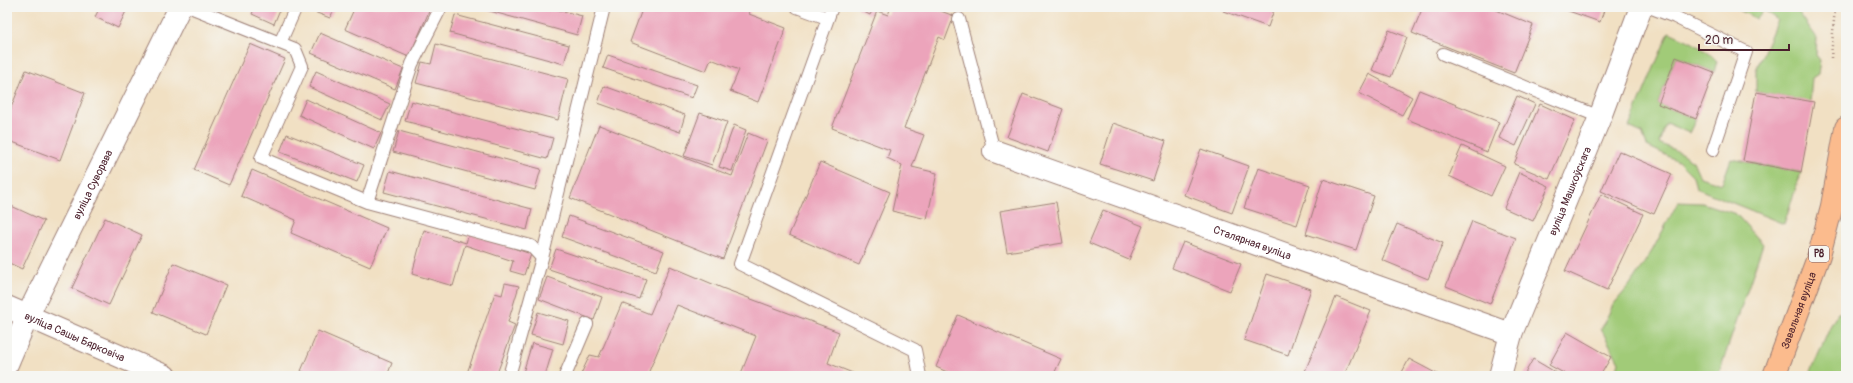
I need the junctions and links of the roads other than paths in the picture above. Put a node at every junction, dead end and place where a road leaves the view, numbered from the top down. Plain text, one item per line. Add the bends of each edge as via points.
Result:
1 (180, 7) edge
2 (190, 7) edge
3 (296, 7) edge
4 (441, 7) edge
5 (604, 7) edge
6 (797, 7) edge
7 (1641, 7) edge
8 (1649, 7) edge
9 (830, 13) edge
10 (959, 18) dead end
11 (280, 43) junction
12 (1443, 54) dead end
13 (1600, 117) junction
14 (1846, 128) edge
15 (1713, 150) dead end
16 (994, 151) joint
17 (367, 202) junction
18 (542, 258) junction
19 (7, 307) edge
20 (27, 316) junction
21 (587, 324) dead end
22 (1511, 334) junction
23 (7, 364) edge
24 (165, 376) edge
25 (510, 376) edge
26 (565, 376) edge
27 (920, 376) edge
28 (1500, 376) edge
29 (1774, 376) edge

1 - 20 street, вуліца Суворава
2 - 11 lane
3 - 11 lane
4 - 17 lane via 412,64
5 - 18 lane
6 - 9 lane
7 - 13 street, вуліца Машкоўскага
8 - 15 lane via 1746,52
9 - 27 lane via 740,264 915,350
10 - 16 lane
11 - 17 lane via 294,49 302,66 261,158
12 - 13 lane
13 - 22 street, вуліца Машкоўскага
14 - 29 main road, Завальная вуліца / Р8 via 1832,206 1818,255
16 - 22 street, Сталярная вуліца
17 - 18 lane via 531,246
18 - 25 lane
19 - 20 street, вуліца Сашы Бярковіча
20 - 23 street, вуліца Суворава
20 - 24 street, вуліца Сашы Бярковіча
21 - 26 lane
22 - 28 street, вуліца Машкоўскага

